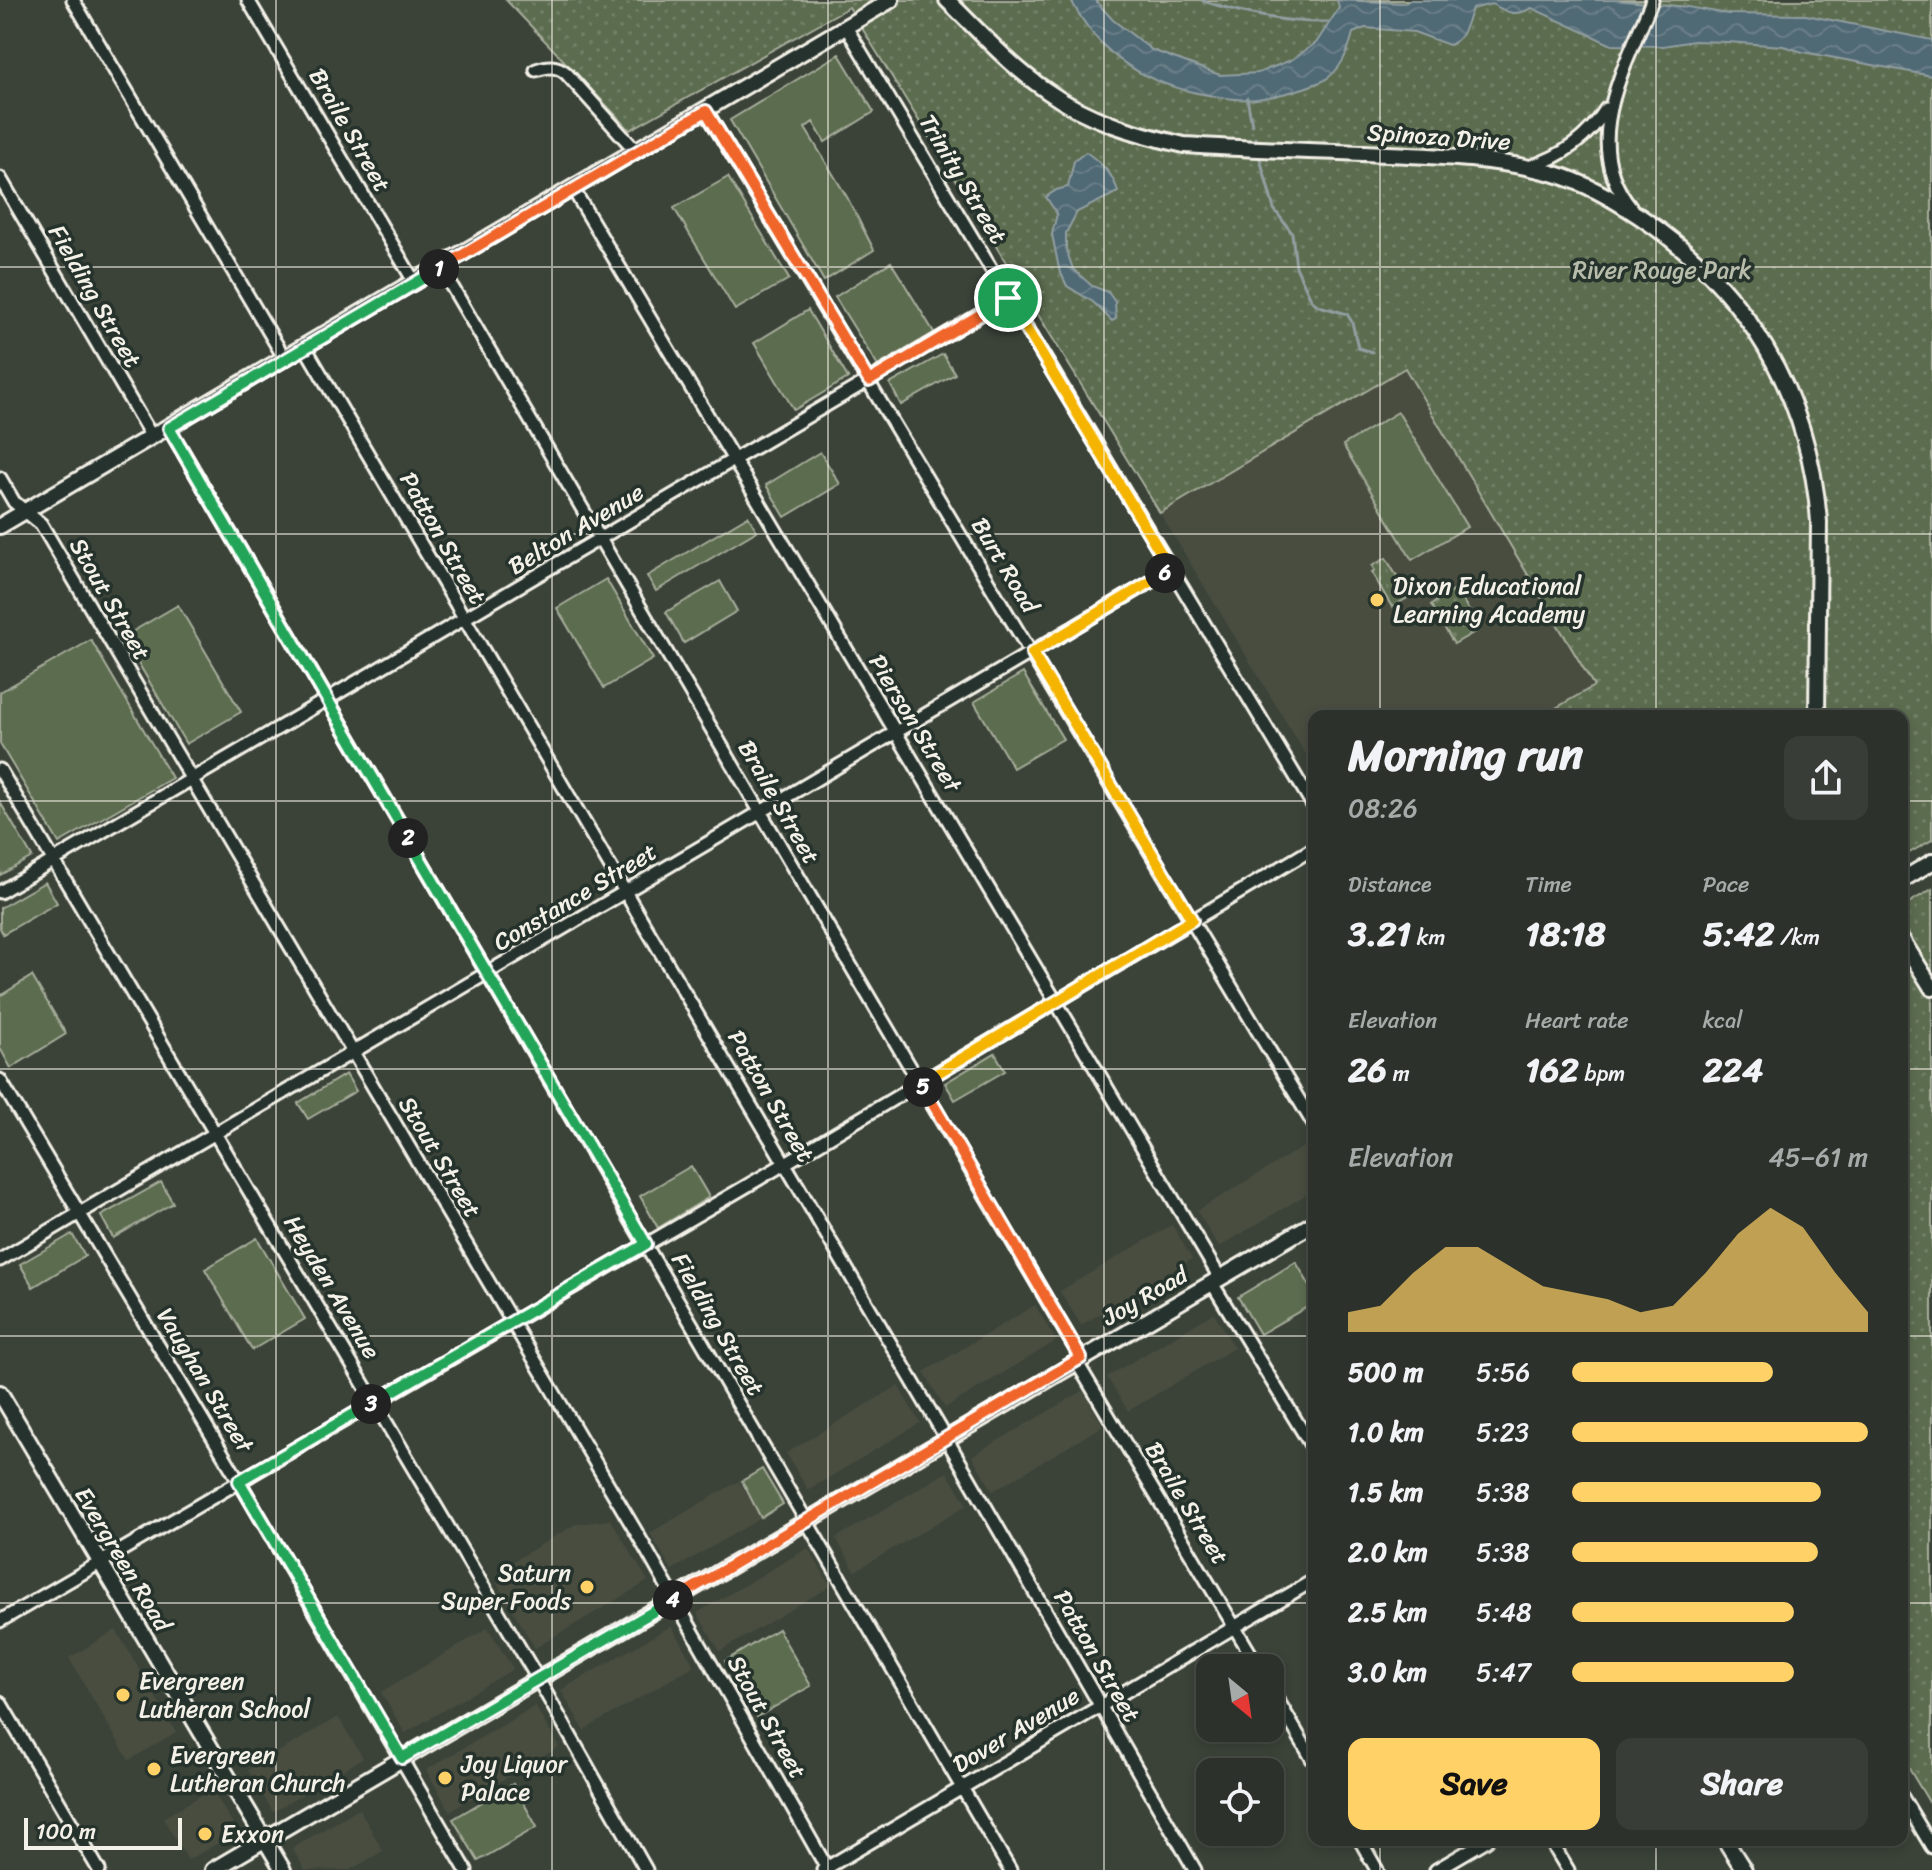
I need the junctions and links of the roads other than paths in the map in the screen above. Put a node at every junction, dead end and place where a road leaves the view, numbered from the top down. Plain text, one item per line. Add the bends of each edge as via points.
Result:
1 (73, 0) edge
2 (248, 0) edge
3 (891, 0) edge
4 (947, 0) edge
5 (1652, 0) edge
6 (846, 27) junction
7 (536, 70) dead end
8 (1612, 101) junction
9 (706, 111) junction
10 (636, 151) junction
11 (1528, 167) junction
12 (0, 178) edge
13 (573, 189) junction
14 (1637, 215) junction
15 (441, 268) junction
16 (415, 283) junction
17 (1008, 298) junction
18 (305, 347) junction
19 (285, 359) junction
20 (869, 381) junction
21 (169, 428) junction
22 (152, 437) junction
23 (735, 460) junction
24 (0, 478) edge
25 (25, 512) junction
26 (0, 526) edge
27 (602, 540) junction
28 (1171, 570) junction
29 (466, 620) junction
30 (1032, 653) junction
31 (327, 701) junction
32 (1817, 710) edge
33 (895, 733) junction
34 (0, 770) edge
35 (191, 782) junction
36 (1308, 797) edge
37 (760, 814) junction
38 (1308, 852) edge
39 (54, 861) junction
40 (1932, 862) edge
41 (1908, 876) edge
42 (0, 892) edge
43 (626, 893) junction
44 (1192, 920) junction
45 (1908, 950) edge
46 (487, 975) junction
47 (1932, 988) edge
48 (1056, 1002) junction
49 (353, 1054) junction
50 (0, 1080) edge
51 (921, 1083) junction
52 (1308, 1115) edge
53 (215, 1133) junction
54 (784, 1163) junction
55 (79, 1213) junction
56 (1308, 1226) edge
57 (646, 1244) junction
58 (0, 1260) edge
59 (1216, 1280) junction
60 (512, 1322) junction
61 (1079, 1359) junction
62 (0, 1393) edge
63 (374, 1402) junction
64 (946, 1438) junction
65 (1308, 1440) edge
66 (239, 1481) junction
67 (807, 1520) junction
68 (99, 1563) junction
69 (1308, 1583) edge
70 (675, 1599) junction
71 (0, 1621) edge
72 (1235, 1626) junction
73 (1251, 1654) edge
74 (538, 1679) junction
75 (0, 1702) edge
76 (1100, 1706) junction
77 (1284, 1711) edge
78 (1308, 1752) edge
79 (402, 1758) junction
80 (962, 1787) junction
81 (1908, 1807) edge
82 (266, 1840) junction
83 (1363, 1846) edge
84 (1477, 1846) edge
85 (1554, 1846) edge
86 (1729, 1846) edge
87 (1932, 1847) edge
88 (825, 1869) edge
89 (99, 1870) edge
90 (213, 1870) edge
91 (283, 1870) edge
92 (466, 1870) edge
93 (646, 1870) edge
94 (1010, 1870) edge
95 (1195, 1870) edge
96 (1377, 1870) edge
97 (1436, 1870) edge
98 (1568, 1870) edge
99 (1744, 1870) edge

1 - 19 street
2 - 16 street, Braile Street
3 - 6 street
4 - 11 street, Spinoza Drive via 1048,92 1146,137 1184,145 1446,156
5 - 8 street
6 - 9 street
6 - 17 street, Trinity Street
7 - 10 street via 559,67
8 - 11 street via 1575,144
8 - 14 street via 1608,160
9 - 10 street
9 - 20 street, Burt Road
10 - 13 street
11 - 14 street, Spinoza Drive via 1581,183
12 - 22 street, Fielding Street
13 - 15 street
13 - 23 street, Pierson Street
14 - 32 street, Spinoza Drive via 1688,252 1737,303 1772,355 1798,414 1813,468 1819,522
15 - 16 street
15 - 27 street, Braile Street
16 - 18 street
17 - 20 street, Belton Avenue
17 - 28 street, Trinity Street
18 - 19 street
18 - 29 street, Patton Street
19 - 21 street
20 - 23 street, Belton Avenue
20 - 30 street, Burt Road
21 - 22 street
21 - 31 street, Fielding Street
22 - 25 street
23 - 27 street, Belton Avenue
23 - 33 street, Pierson Street
24 - 25 street, Stout Street
25 - 26 street
25 - 35 street, Stout Street via 41,524
27 - 29 street, Belton Avenue
27 - 37 street, Braile Street
28 - 30 street, Constance Street
28 - 36 street, Trinity Street
29 - 31 street, Belton Avenue
29 - 43 street, Patton Street
30 - 33 street, Constance Street
30 - 44 street, Burt Road
31 - 35 street, Belton Avenue
31 - 46 street, Fielding Street
33 - 37 street, Constance Street
33 - 48 street, Pierson Street
34 - 39 street, Heyden Avenue
35 - 39 street, Belton Avenue
35 - 49 street, Stout Street
37 - 43 street, Constance Street
37 - 51 street, Braile Street
38 - 44 street
39 - 42 street, Belton Avenue
39 - 53 street, Heyden Avenue
40 - 41 street
43 - 46 street, Constance Street
43 - 54 street, Patton Street
44 - 48 street
44 - 52 street, Burt Road
45 - 47 street
46 - 49 street, Constance Street
46 - 57 street, Fielding Street
48 - 51 street
48 - 59 street, Pierson Street
49 - 53 street, Constance Street
49 - 60 street, Stout Street
50 - 55 street, Vaughan Street
51 - 54 street
51 - 61 street, Braile Street
53 - 55 street, Constance Street
53 - 63 street, Heyden Avenue
54 - 57 street
54 - 64 street, Patton Street
55 - 58 street, Constance Street
55 - 66 street, Vaughan Street
56 - 59 street, Joy Road
57 - 60 street
57 - 67 street, Fielding Street
59 - 61 street, Joy Road
59 - 65 street, Pierson Street
60 - 63 street
60 - 70 street, Stout Street
61 - 64 street, Joy Road
61 - 72 street, Braile Street
62 - 68 street, Evergreen Road
63 - 66 street
63 - 74 street, Heyden Avenue
64 - 67 street, Joy Road
64 - 76 street, Patton Street
66 - 68 street
66 - 79 street, Vaughan Street
67 - 70 street, Joy Road
67 - 80 street, Fielding Street
68 - 71 street
68 - 82 street, Evergreen Road
69 - 72 street, Dover Avenue
70 - 74 street, Joy Road
70 - 88 street, Stout Street
72 - 73 street, Braile Street
72 - 76 street, Dover Avenue
74 - 79 street, Joy Road
74 - 93 street, Heyden Avenue
75 - 89 street
76 - 80 street, Dover Avenue
76 - 95 street, Patton Street
77 - 78 street
79 - 82 street, Joy Road
79 - 92 street, Vaughan Street
80 - 88 street, Dover Avenue
80 - 94 street, Fielding Street
81 - 87 street
82 - 90 street, Joy Road
82 - 91 street, Evergreen Road
83 - 96 street
84 - 97 street
85 - 98 street
86 - 99 street

